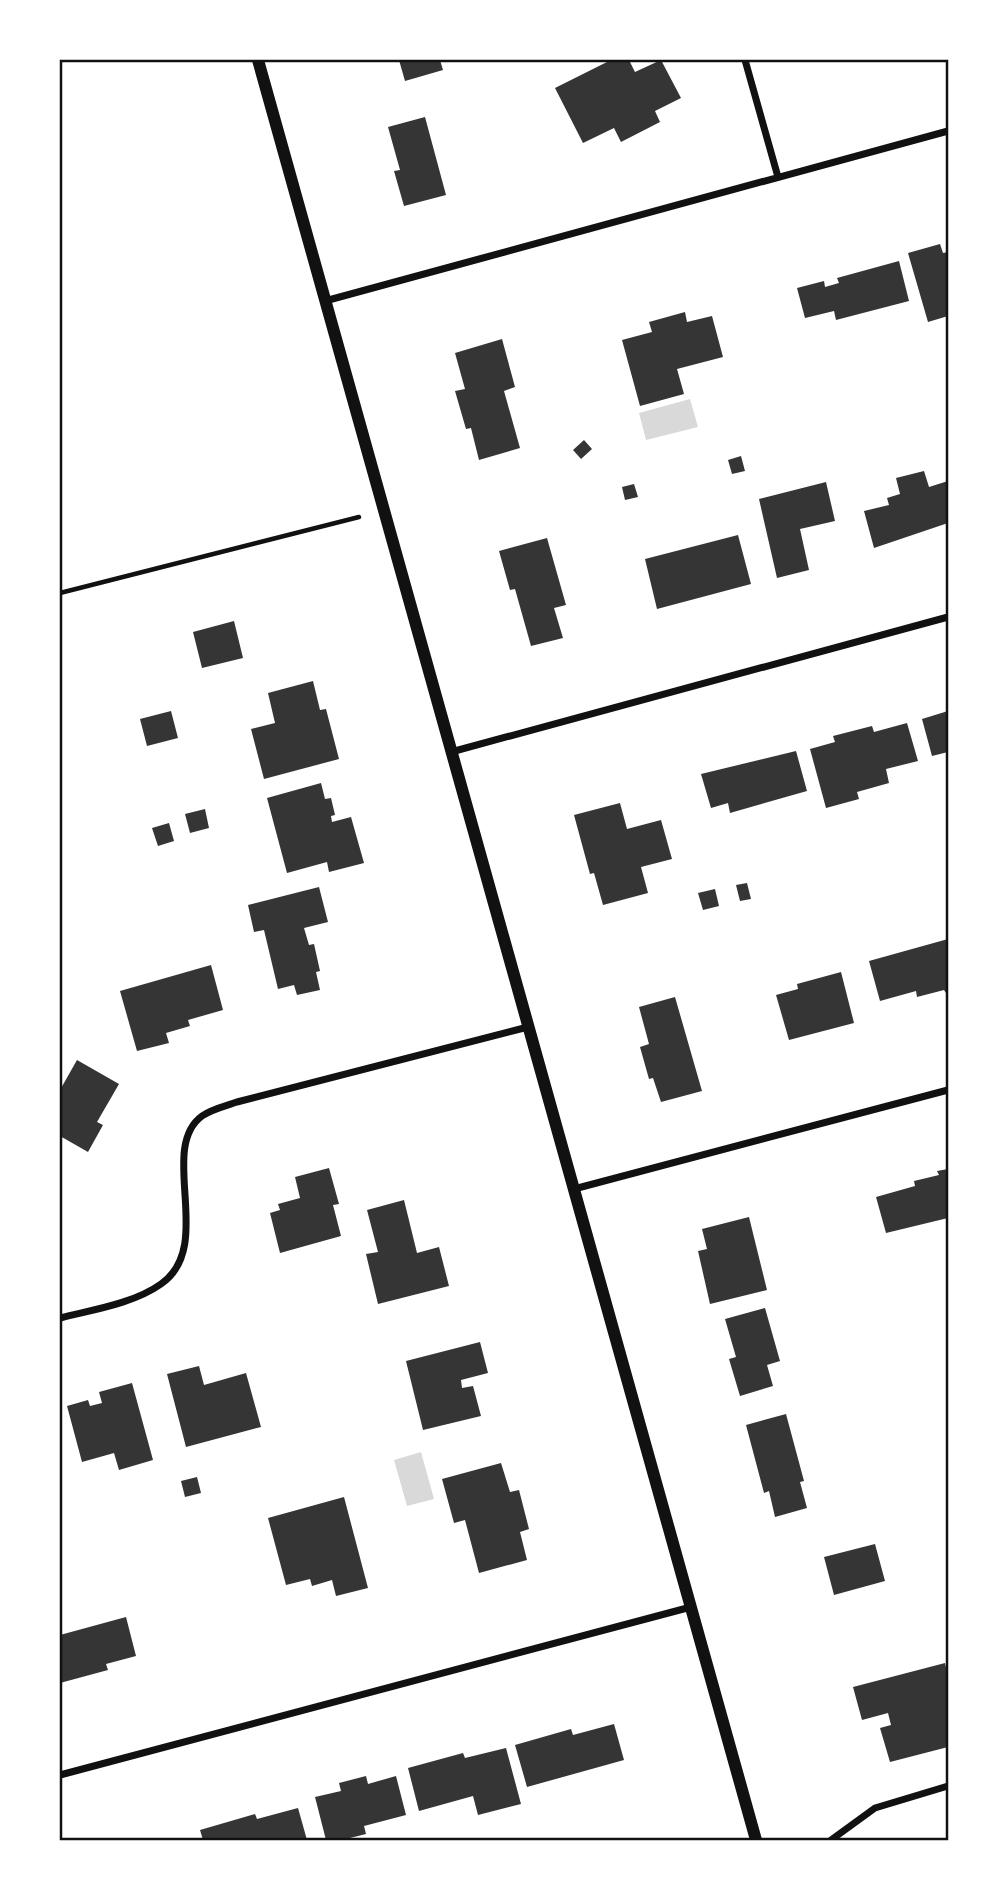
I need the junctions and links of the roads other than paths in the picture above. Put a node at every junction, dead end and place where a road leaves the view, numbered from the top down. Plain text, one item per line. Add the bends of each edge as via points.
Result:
1 (258, 60) edge
2 (744, 60) edge
3 (948, 131) edge
4 (778, 177) junction
5 (324, 302) junction
6 (948, 617) edge
7 (451, 752) junction
8 (528, 1027) junction
9 (948, 1090) edge
10 (573, 1189) junction
11 (60, 1318) edge
12 (692, 1606) junction
13 (60, 1775) edge
14 (948, 1786) edge
15 (756, 1840) edge
16 (831, 1840) edge

1 - 5 street
2 - 4 street
3 - 4 street
4 - 5 street
5 - 7 street
6 - 7 street
7 - 8 street
8 - 10 street
8 - 11 street via 237,1102 202,1116 191,1129 185,1149 186,1239 173,1271 161,1284 137,1296
9 - 10 street
10 - 12 street
12 - 13 street
12 - 15 street
14 - 16 street via 875,1808

